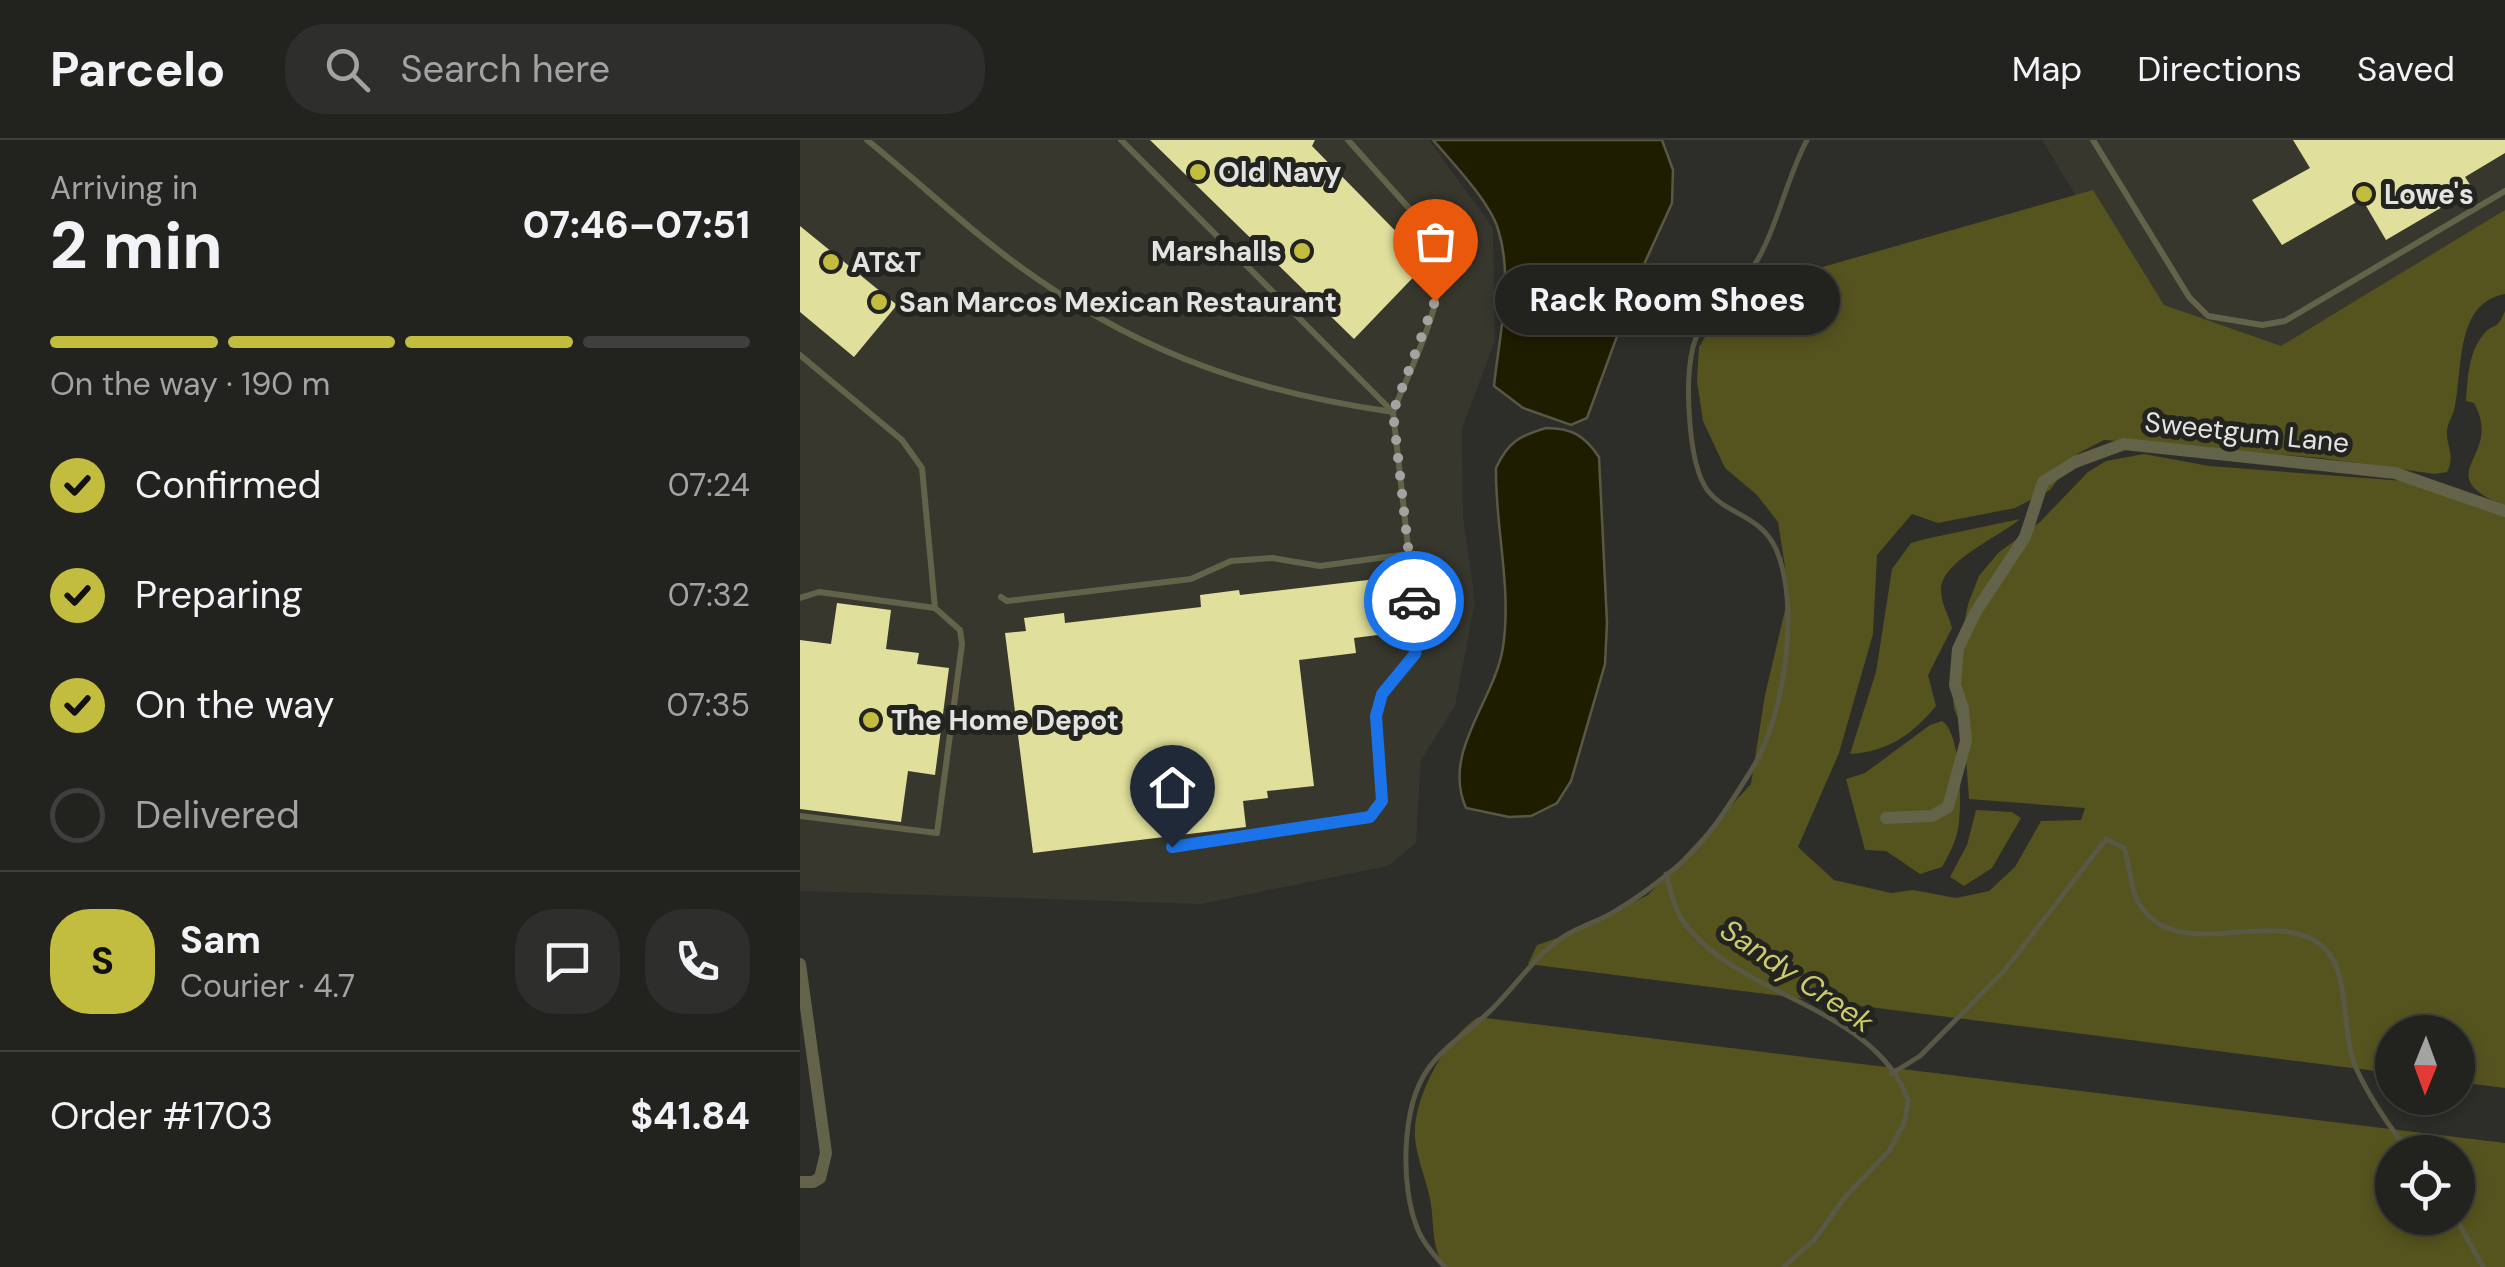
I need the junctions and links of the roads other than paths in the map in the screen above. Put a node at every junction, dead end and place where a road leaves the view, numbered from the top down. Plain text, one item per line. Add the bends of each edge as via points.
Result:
1 (869, 140) edge
2 (1121, 140) edge
3 (1348, 140) edge
4 (2093, 140) edge
5 (2505, 191) edge
6 (800, 355) edge
7 (1393, 412) junction
8 (2505, 511) edge
9 (1408, 554) junction
10 (1001, 597) dead end
11 (800, 598) edge
12 (935, 608) junction
13 (800, 816) edge
14 (1886, 818) dead end
15 (1172, 847) dead end
16 (800, 964) edge
17 (800, 1182) edge

1 - 7 lane via 1036,278 1146,344 1252,384
2 - 7 lane
3 - 7 lane via 1441,253 1442,283
4 - 5 lane via 2189,297 2208,316 2262,326 2286,321
6 - 12 lane via 902,440 922,468
7 - 9 lane
8 - 14 street, Sweetgum Lane via 2417,479 2366,470 2124,444 2075,462 2043,482 2025,537 1965,631 1954,673 1966,741 1948,807 1932,816
9 - 10 lane via 1320,566 1272,558 1232,561 1191,579
9 - 15 lane via 1418,636 1415,654 1382,694 1376,716 1378,811
11 - 12 lane via 820,592
12 - 13 lane via 960,630 962,644 937,833
16 - 17 street via 826,1153 820,1178

